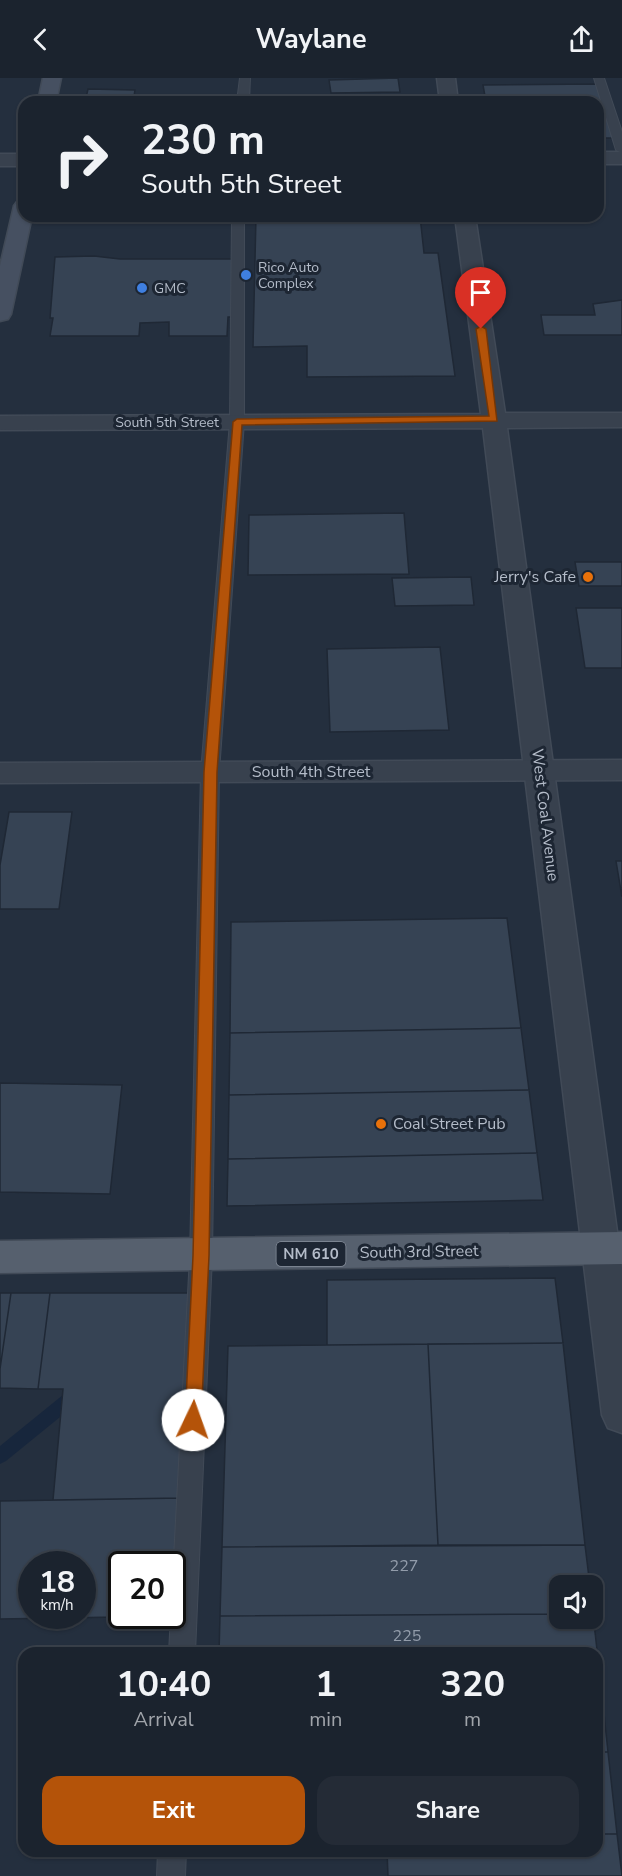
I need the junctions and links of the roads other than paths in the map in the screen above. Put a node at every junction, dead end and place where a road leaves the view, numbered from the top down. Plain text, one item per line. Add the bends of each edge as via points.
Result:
1 (52, 78) edge
2 (245, 78) edge
3 (446, 78) edge
4 (599, 78) edge
5 (48, 96) edge
6 (244, 96) edge
7 (448, 96) edge
8 (622, 150) edge
9 (604, 158) edge
10 (622, 158) edge
11 (0, 160) edge
12 (18, 160) edge
13 (20, 222) edge
14 (238, 222) edge
15 (466, 222) edge
16 (0, 314) edge
17 (494, 419) junction
18 (622, 420) edge
19 (237, 422) junction
20 (0, 423) edge
21 (622, 770) edge
22 (539, 771) junction
23 (210, 772) junction
24 (0, 773) edge
25 (611, 1248) edge
26 (201, 1256) junction
27 (0, 1257) edge
28 (622, 1415) edge
29 (182, 1647) edge
30 (172, 1857) edge
31 (171, 1876) edge

1 - 5 main road
2 - 6 lane
3 - 7 street
4 - 8 lane
9 - 10 street
11 - 12 street
13 - 16 main road
14 - 19 lane
15 - 17 street, West Coal Avenue
17 - 18 street, South 5th Street
17 - 19 street, South 5th Street
17 - 22 street, West Coal Avenue
19 - 20 street, South 5th Street
19 - 23 lane
21 - 22 street, South 4th Street
22 - 23 street, South 4th Street
22 - 25 street, West Coal Avenue
23 - 24 street, South 4th Street
23 - 26 lane
25 - 26 main road, South 3rd Street / NM 610
25 - 28 street, West Coal Avenue
26 - 27 main road, South 3rd Street / NM 610
26 - 29 lane
30 - 31 lane

